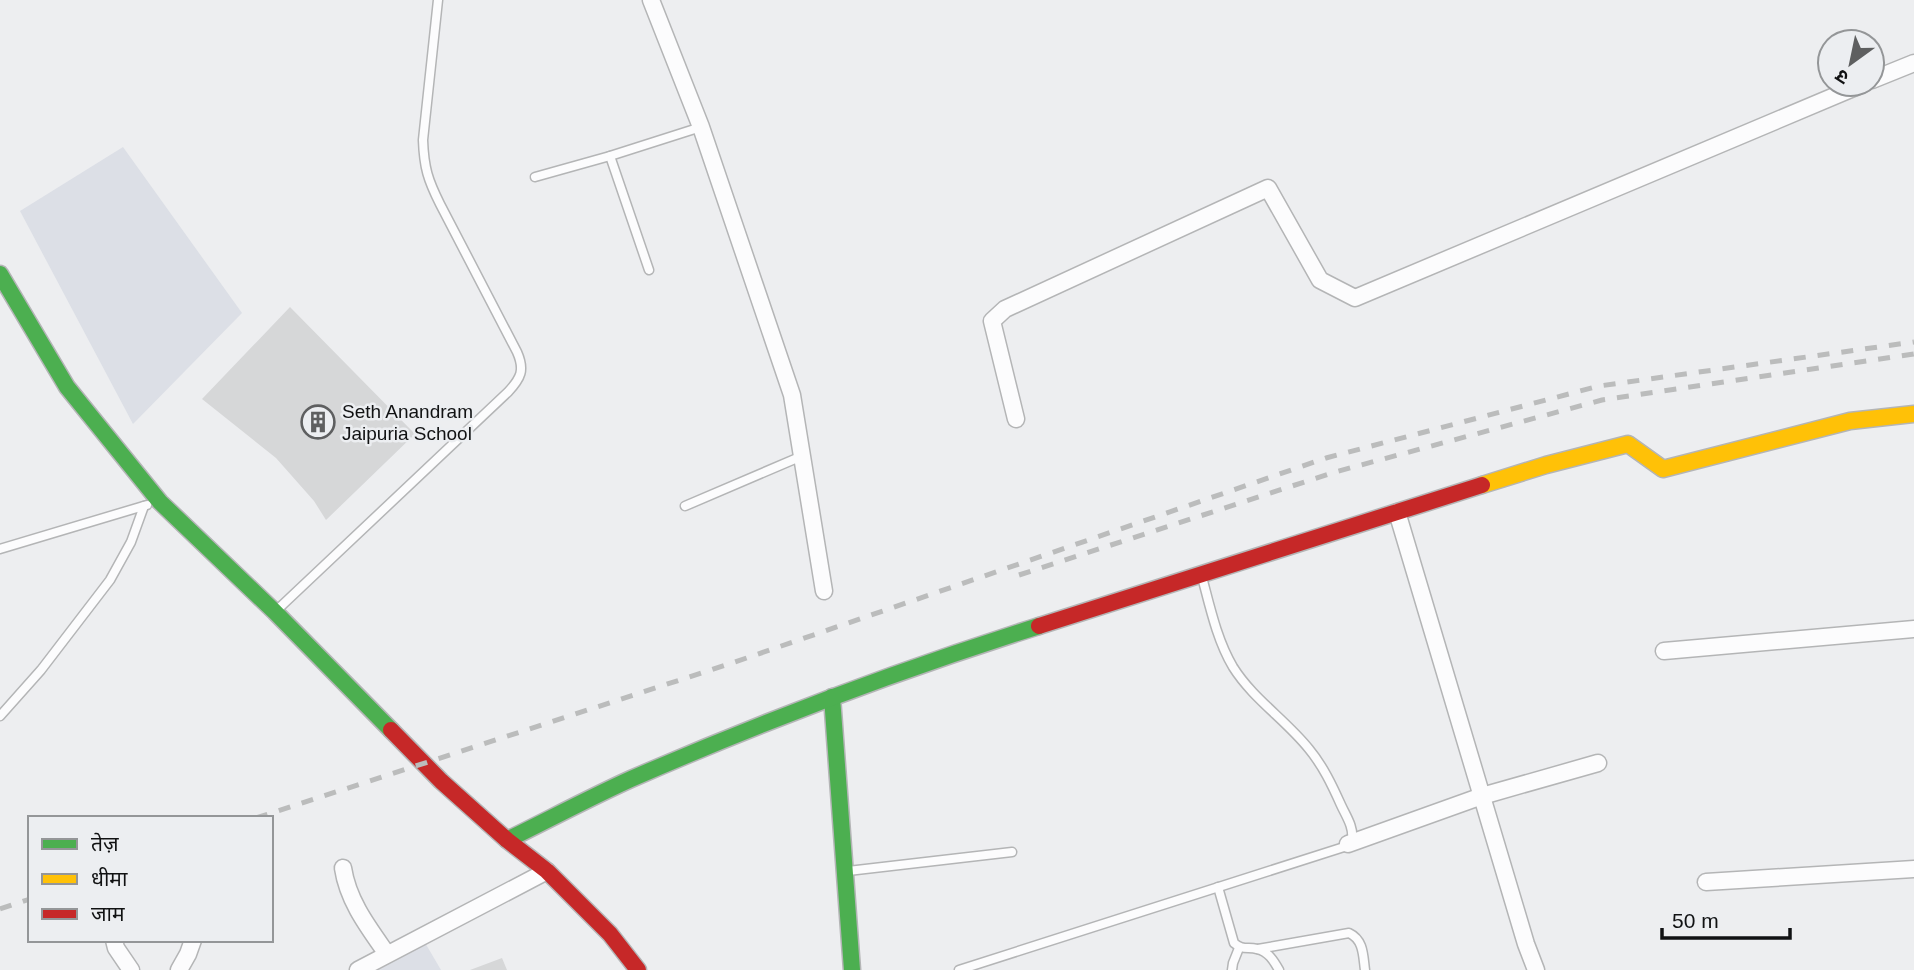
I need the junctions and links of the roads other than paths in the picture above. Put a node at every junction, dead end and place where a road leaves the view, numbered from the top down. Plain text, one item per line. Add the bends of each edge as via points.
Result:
1 (438, 0) edge
2 (651, 0) edge
3 (1914, 63) edge
4 (1886, 74) edge
5 (1830, 98) edge
6 (701, 127) junction
7 (610, 156) junction
8 (535, 177) dead end
9 (649, 270) dead end
10 (0, 274) edge
11 (1914, 414) edge
12 (1016, 419) dead end
13 (802, 456) junction
14 (152, 504) junction
15 (685, 506) dead end
16 (1398, 512) junction
17 (0, 549) edge
18 (1201, 575) junction
19 (824, 591) dead end
20 (275, 612) junction
21 (1914, 629) edge
22 (1664, 651) dead end
23 (832, 697) junction
24 (0, 716) edge
25 (1598, 763) dead end
26 (1482, 796) junction
27 (507, 840) junction
28 (1348, 844) junction
29 (1012, 852) dead end
30 (343, 868) dead end
31 (1914, 869) edge
32 (547, 871) junction
33 (844, 871) junction
34 (1706, 882) dead end
35 (1217, 887) junction
36 (114, 942) edge
37 (192, 942) edge
38 (1239, 948) junction
39 (1258, 949) junction
40 (387, 954) junction
41 (131, 970) edge
42 (179, 970) edge
43 (358, 970) edge
44 (638, 970) edge
45 (852, 970) edge
46 (959, 970) edge
47 (1232, 970) edge
48 (1279, 970) edge
49 (1365, 970) edge
50 (1536, 970) edge

1 - 20 lane via 424,163 429,182 522,362 522,370 508,392
2 - 6 street
3 - 4 street
5 - 12 street via 1355,298 1320,280 1268,188 1005,309 992,321
6 - 7 lane
6 - 13 street via 792,395
7 - 8 lane
7 - 9 lane
10 - 14 street via 67,387
11 - 16 street via 1850,421 1662,469 1628,444
13 - 15 lane
13 - 19 street
14 - 17 lane
14 - 20 street
14 - 24 lane via 110,580
16 - 18 street
16 - 26 street
18 - 23 street
18 - 28 lane via 1231,664 1318,761 1352,827
20 - 27 street via 395,736
21 - 22 street
23 - 27 street via 629,780
23 - 33 street
25 - 26 street
26 - 28 street
26 - 50 street
27 - 32 street
28 - 35 lane
29 - 33 lane
30 - 40 street via 359,915
31 - 34 street
32 - 40 street
32 - 44 street via 610,934
33 - 45 street
35 - 38 lane
35 - 46 lane
36 - 41 street
37 - 42 street
38 - 39 lane
38 - 47 lane
39 - 48 lane
39 - 49 lane via 1349,933 1358,938
40 - 43 street

